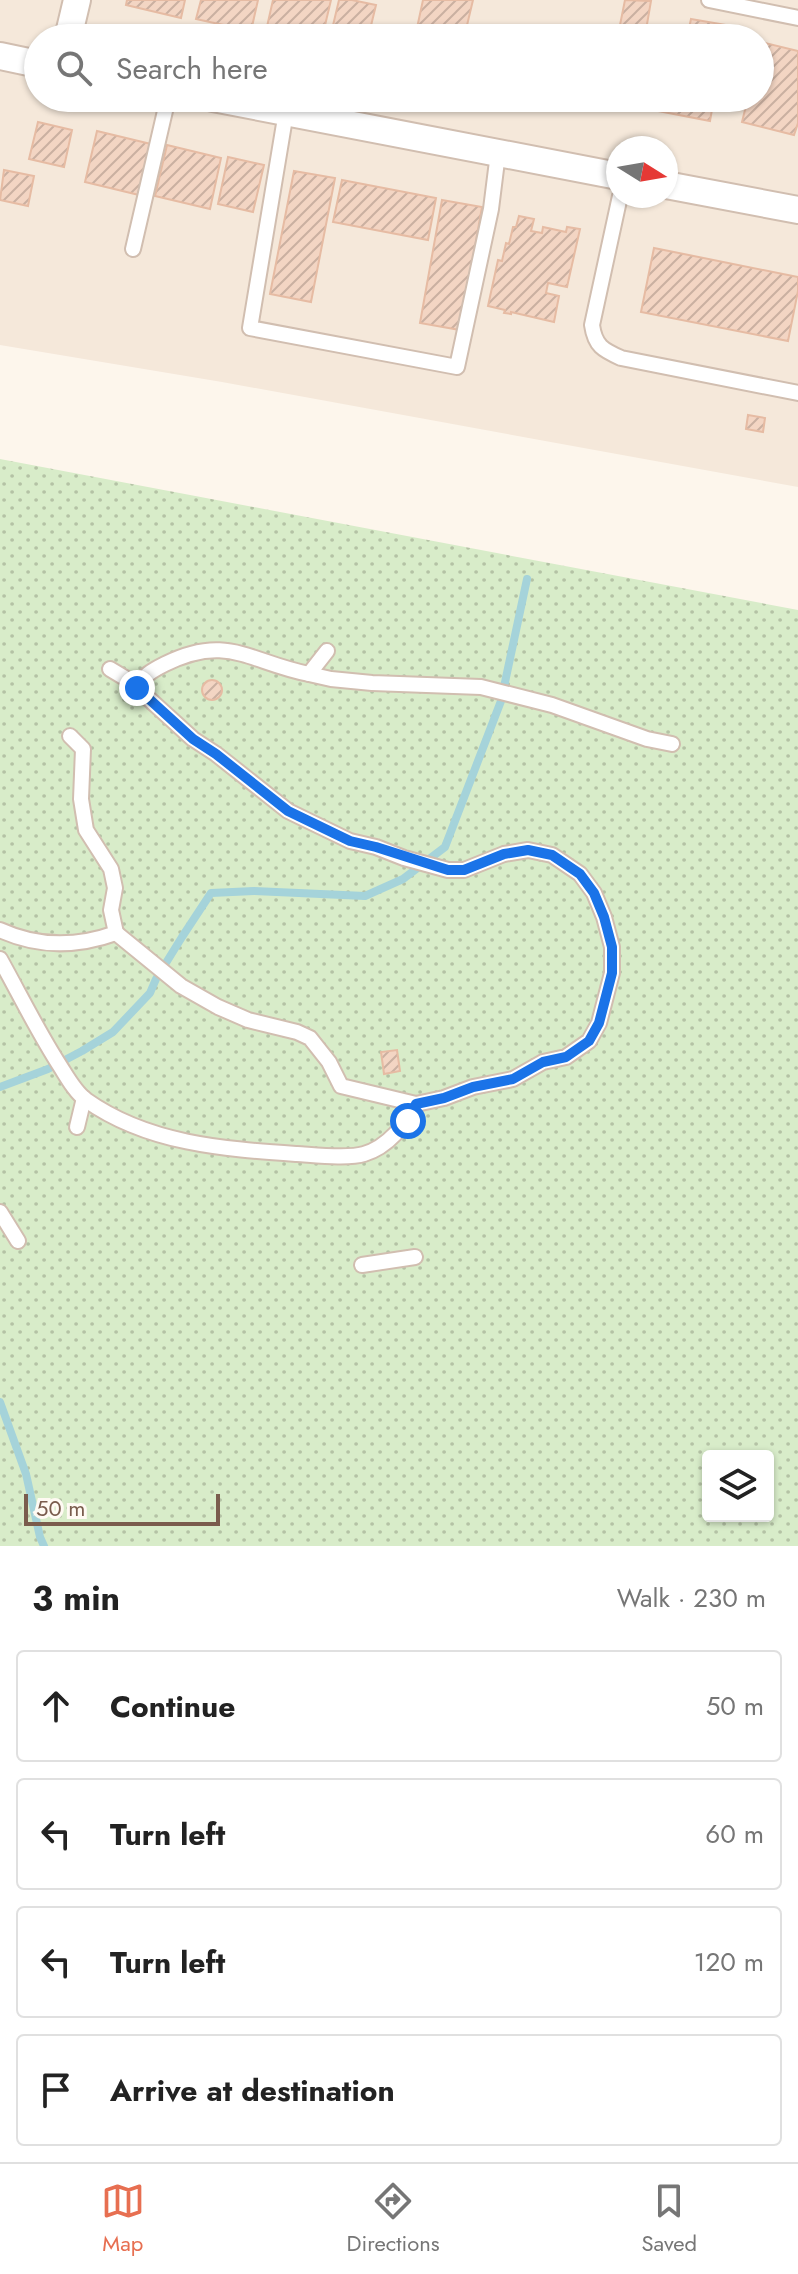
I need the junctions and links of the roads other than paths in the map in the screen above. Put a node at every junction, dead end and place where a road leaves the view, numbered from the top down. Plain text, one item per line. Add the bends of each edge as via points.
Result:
1 (77, 0) edge
2 (709, 0) edge
3 (798, 18) edge
4 (71, 24) edge
5 (0, 56) edge
6 (24, 61) edge
7 (165, 112) edge
8 (286, 112) joint
9 (498, 153) junction
10 (606, 174) edge
11 (678, 187) edge
12 (617, 208) edge
13 (798, 210) edge
14 (133, 249) dead end
15 (798, 393) edge
16 (327, 651) dead end
17 (110, 669) dead end
18 (309, 674) junction
19 (137, 688) junction
20 (70, 736) dead end
21 (672, 744) dead end
22 (0, 930) edge
23 (116, 933) junction
24 (0, 959) edge
25 (84, 1098) junction
26 (416, 1104) junction
27 (77, 1127) dead end
28 (0, 1212) edge
29 (18, 1241) dead end
30 (415, 1257) dead end
31 (362, 1265) dead end

1 - 4 street
2 - 3 lane
5 - 6 street
7 - 14 lane
8 - 9 street
8 - 9 lane via 250,328 457,367
9 - 10 street
11 - 13 street
12 - 15 lane via 592,325 594,338 605,351
16 - 18 lane
17 - 19 lane
18 - 19 lane via 222,649 206,650 158,668
18 - 21 lane via 372,683 481,687
19 - 26 lane via 193,739 288,811 350,841 448,870 528,850 552,855 580,874 594,893 612,947 612,973 589,1041 566,1057 543,1062 513,1079
20 - 23 lane via 83,749 86,830 111,869
22 - 23 lane via 39,943 69,945
23 - 26 lane via 181,986 218,1007 310,1038 341,1086
24 - 25 lane via 50,1050
25 - 26 lane via 134,1127 183,1142 327,1155 364,1154 387,1141 408,1121
25 - 27 lane
28 - 29 lane
30 - 31 lane

